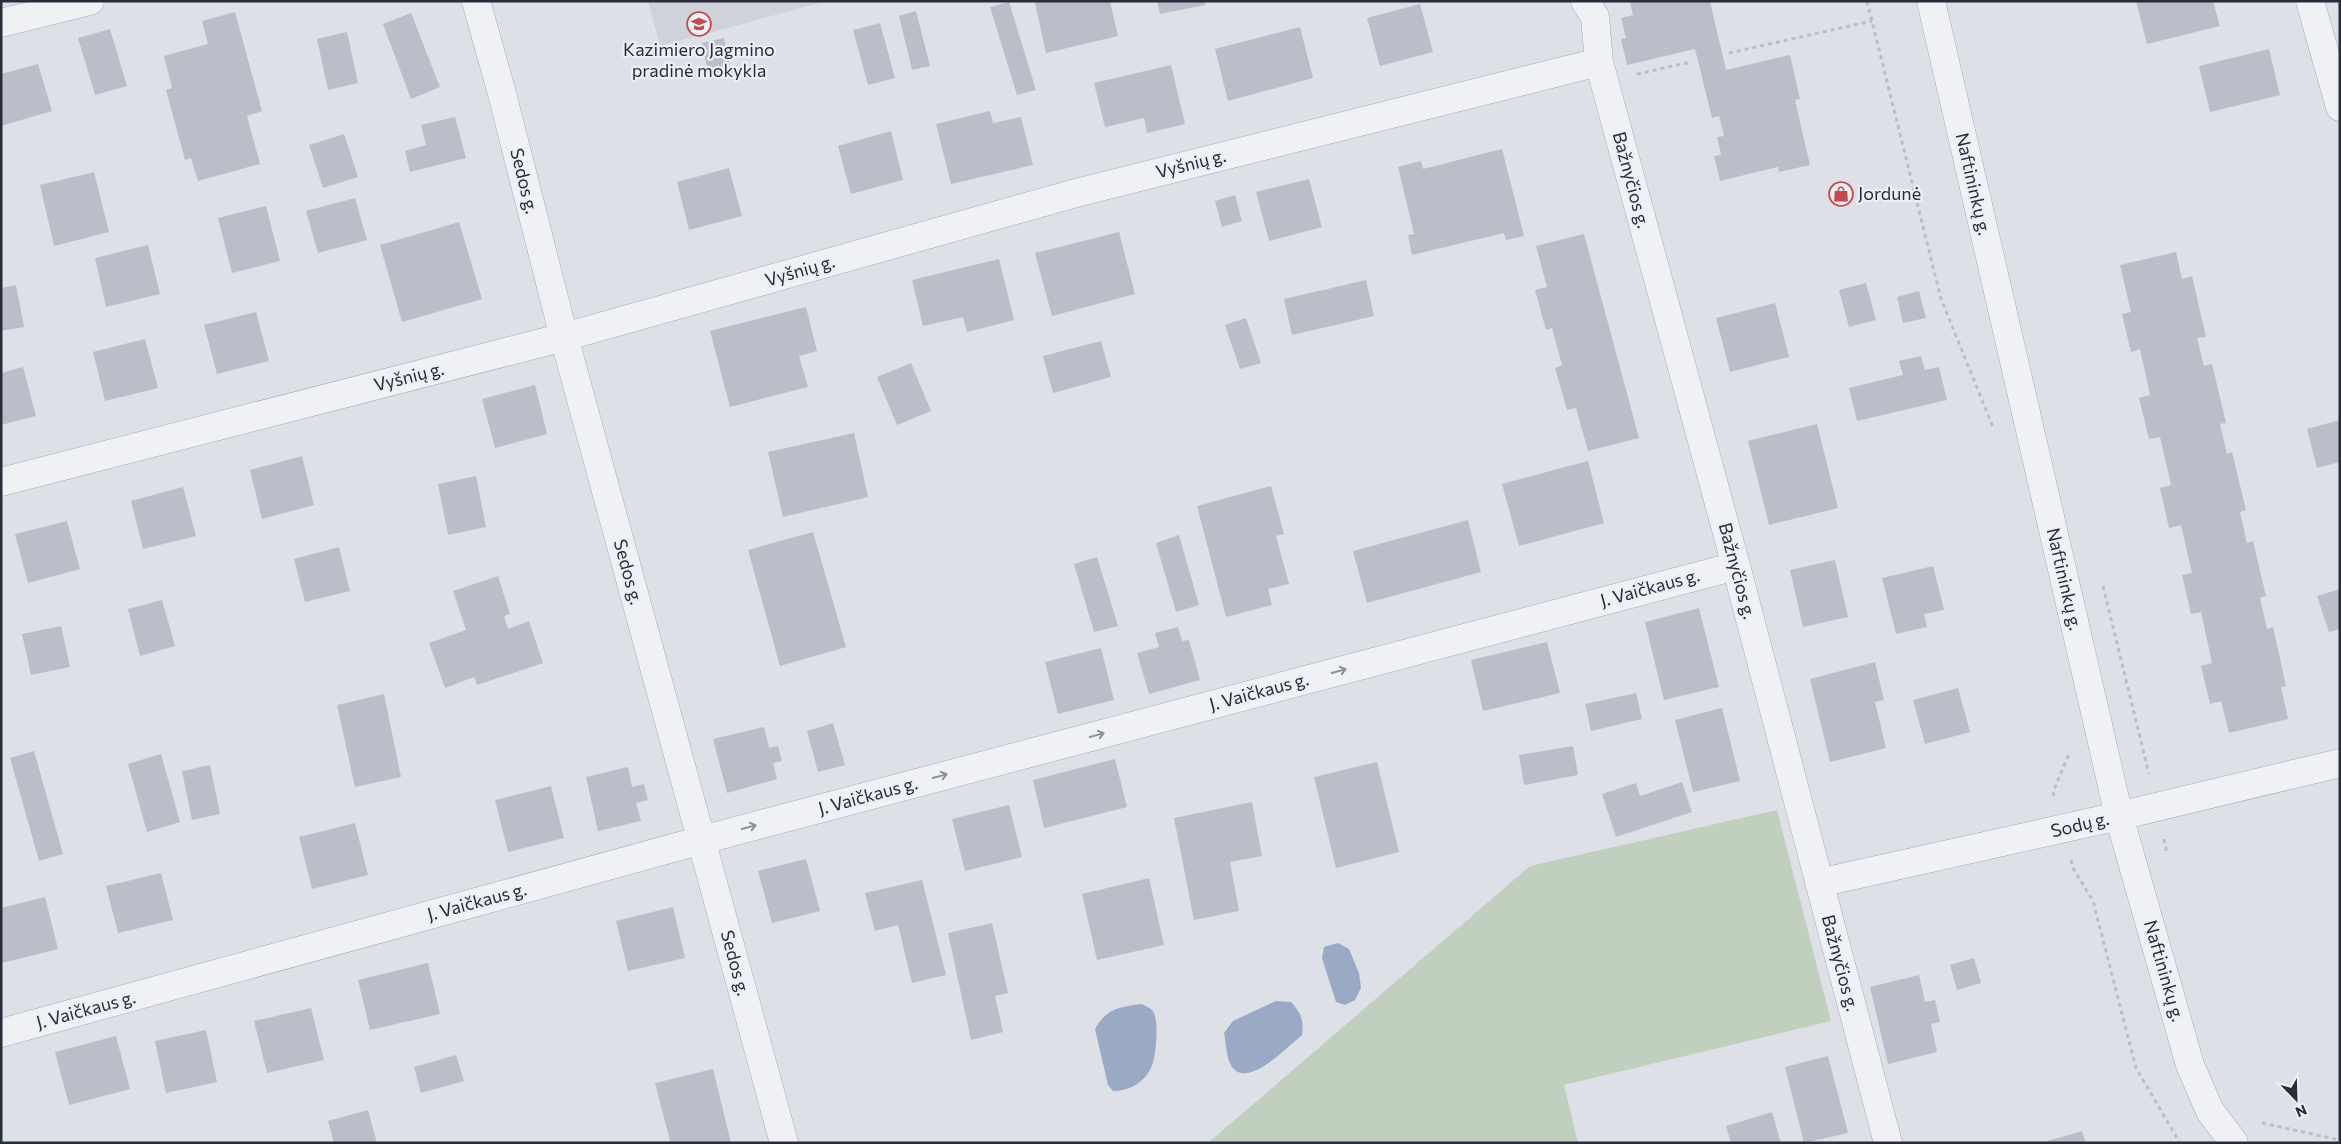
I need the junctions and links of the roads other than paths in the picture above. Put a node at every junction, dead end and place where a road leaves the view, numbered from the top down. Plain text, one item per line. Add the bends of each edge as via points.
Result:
1 (90, 1) edge
2 (476, 1) edge
3 (1585, 1) edge
4 (2310, 1) edge
5 (1938, 3) edge
6 (1, 23) edge
7 (1602, 72) junction
8 (2340, 107) edge
9 (564, 337) junction
10 (1, 482) edge
11 (1736, 566) junction
12 (2340, 763) edge
13 (2119, 816) junction
14 (702, 840) junction
15 (1819, 883) junction
16 (1, 1033) edge
17 (784, 1143) edge
18 (1888, 1143) edge
19 (2234, 1143) edge

1 - 6 street
2 - 9 street, Sedos g.
3 - 7 street, Bažnyčios g. via 1595,17
4 - 8 street
5 - 13 street, Naftininkų g.
7 - 9 street, Vyšnių g. via 1076,193
7 - 11 street, Bažnyčios g.
9 - 10 street, Vyšnių g.
9 - 14 street, Sedos g.
14 -> 11 street, J. Vaičkaus g.
11 - 15 street, Bažnyčios g.
12 - 13 street, Sodų g.
13 - 15 street, Sodų g.
13 - 19 street, Naftininkų g. via 2190,1065 2210,1111
14 - 16 street, J. Vaičkaus g.
14 - 17 street, Sedos g.
15 - 18 street, Bažnyčios g.

